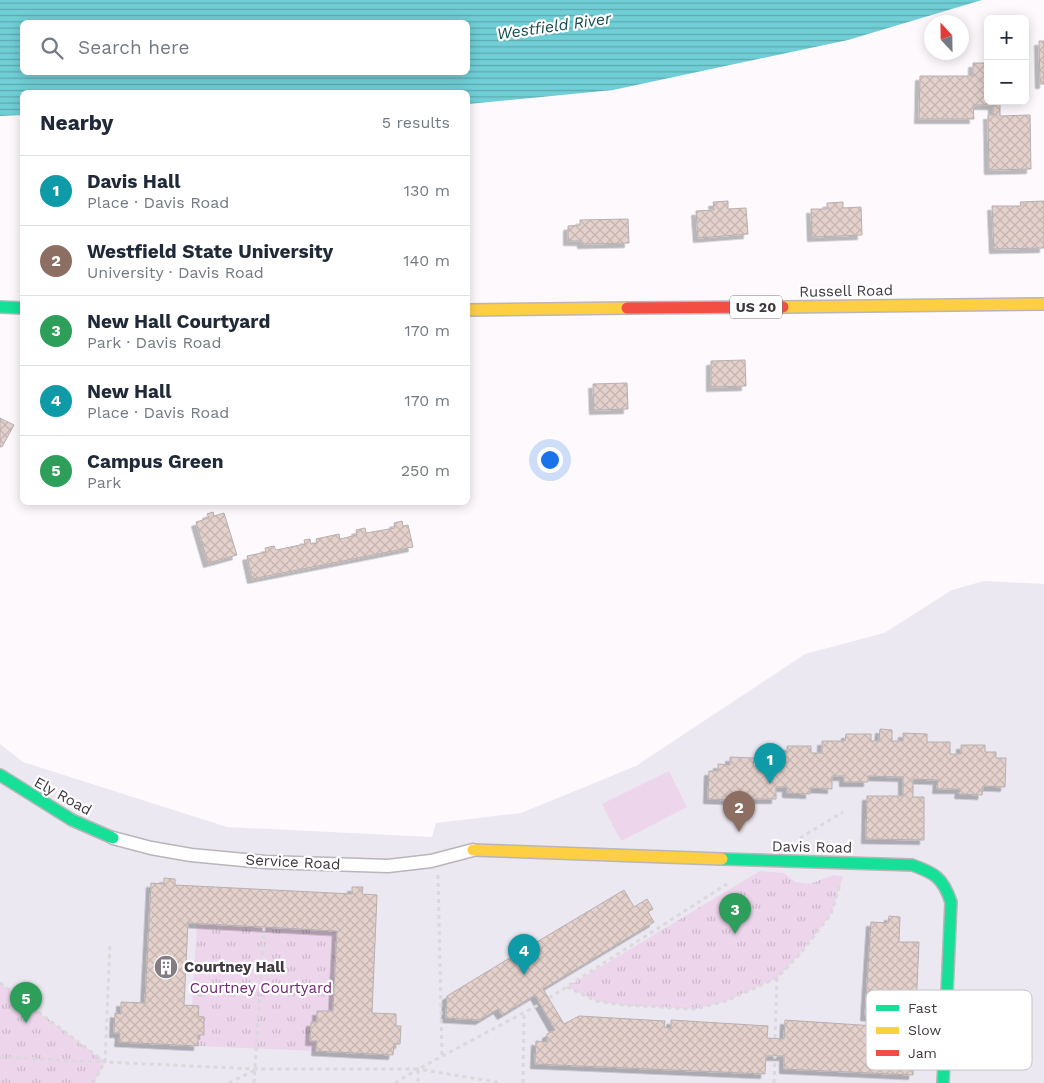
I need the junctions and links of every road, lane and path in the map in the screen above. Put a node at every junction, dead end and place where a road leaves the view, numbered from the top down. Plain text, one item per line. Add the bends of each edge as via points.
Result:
1 (1044, 304) edge
2 (0, 307) edge
3 (20, 308) edge
4 (470, 310) edge
5 (0, 775) edge
6 (843, 812) dead end
7 (113, 838) joint
8 (795, 841) dead end
9 (473, 850) joint
10 (438, 872) dead end
11 (843, 877) dead end
12 (730, 882) dead end
13 (264, 927) dead end
14 (110, 944) dead end
15 (777, 978) junction
16 (0, 983) edge
17 (567, 987) junction
18 (947, 990) edge
19 (549, 998) dead end
20 (540, 1004) dead end
21 (524, 1012) junction
22 (775, 1038) dead end
23 (442, 1055) junction
24 (775, 1056) dead end
25 (0, 1057) edge
26 (105, 1062) junction
27 (256, 1069) junction
28 (418, 1069) junction
29 (944, 1070) edge
30 (93, 1083) edge
31 (229, 1083) edge
32 (254, 1083) edge
33 (395, 1083) edge
34 (418, 1083) edge
35 (502, 1083) edge
36 (523, 1083) edge
37 (774, 1083) edge
38 (943, 1083) edge

1 - 4 street, Russell Road / US 20
2 - 3 street
5 - 7 street, Ely Road via 72,820
6 - 8 path
7 - 9 lane, Service Road via 191,856 265,862 388,866 431,861
9 - 18 street, Davis Road via 912,865 934,872 951,902
10 - 23 path
11 - 15 path via 831,914
12 - 17 path
13 - 27 path
14 - 26 path
15 - 17 path via 726,1002 694,1009 596,1001
15 - 22 path
16 - 26 path
17 - 19 path
20 - 21 path
21 - 23 path
21 - 36 path
23 - 28 path
24 - 37 path
25 - 26 path
26 - 27 path
26 - 30 path
27 - 28 path
27 - 31 path
27 - 32 path
28 - 33 path
28 - 34 path
28 - 35 path
29 - 38 street, Davis Road

